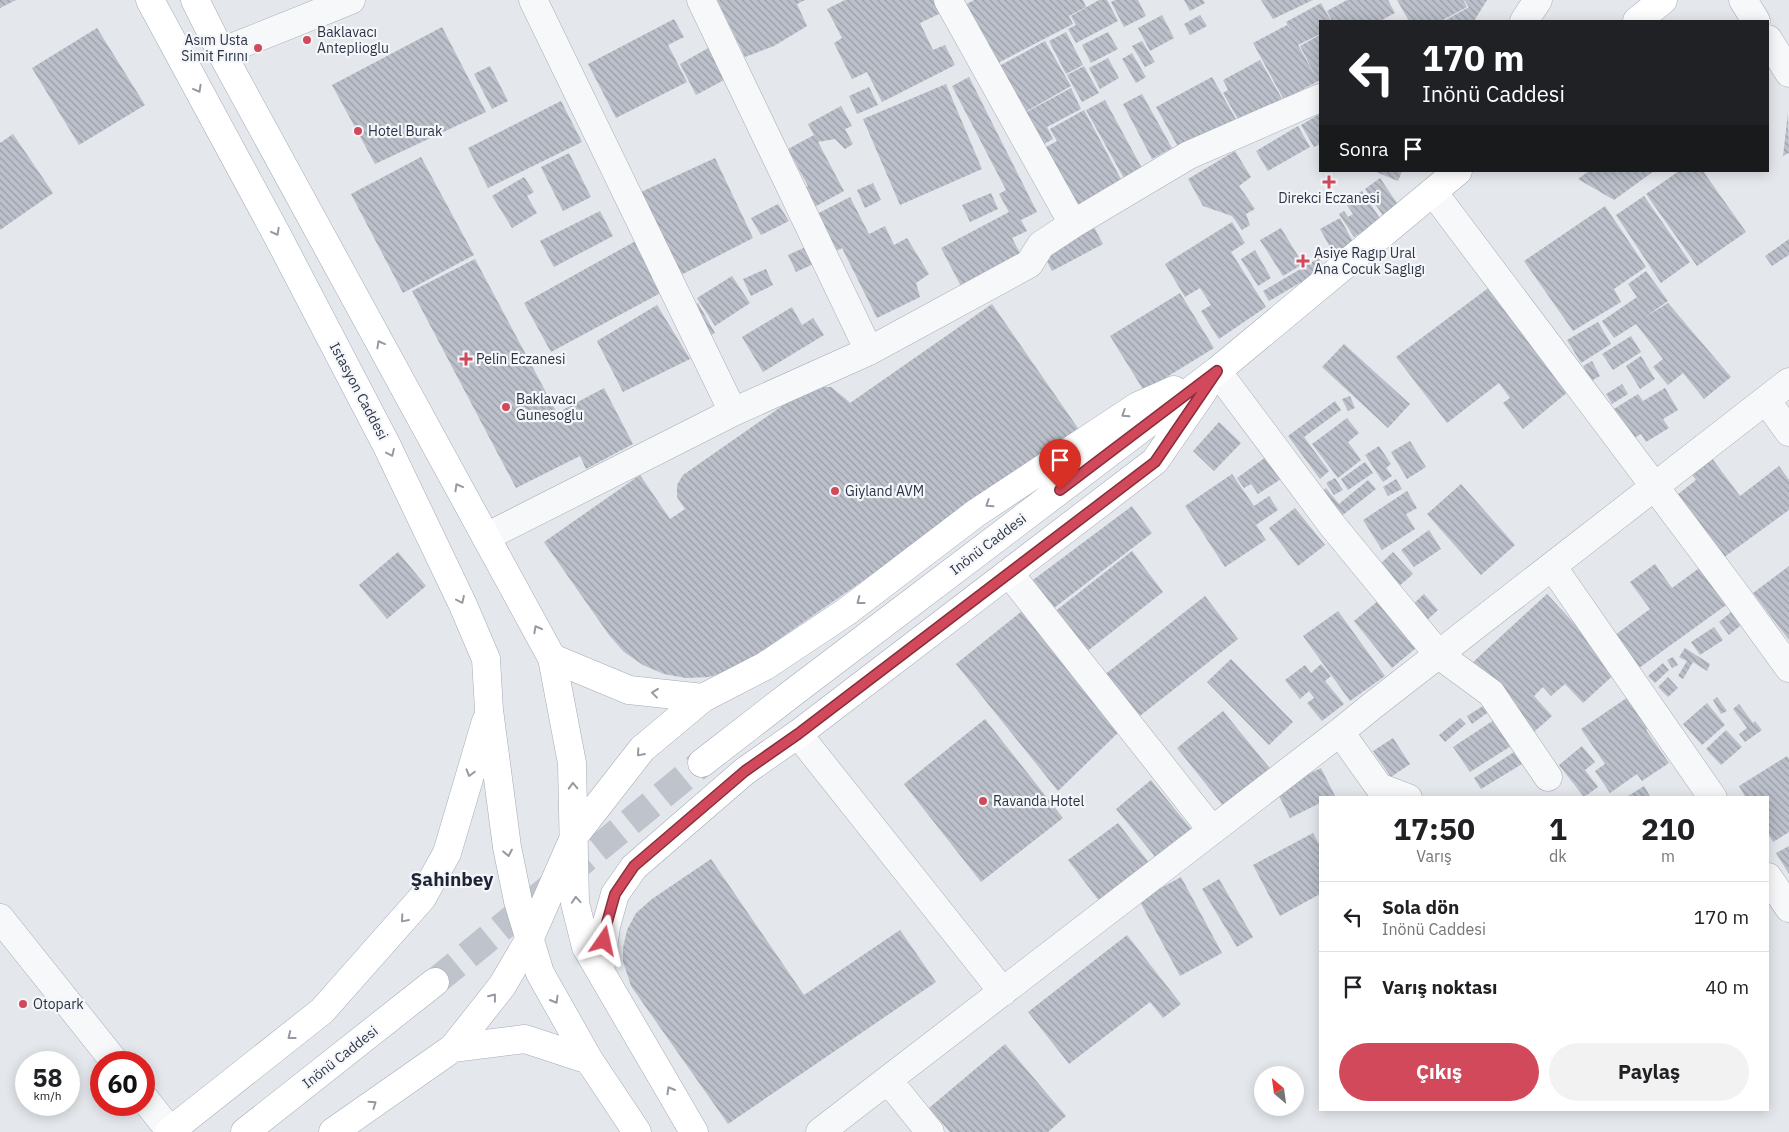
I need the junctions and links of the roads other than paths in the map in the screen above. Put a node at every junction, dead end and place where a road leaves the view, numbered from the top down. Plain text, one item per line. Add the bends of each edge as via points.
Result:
1 (150, 0) edge
2 (195, 0) edge
3 (351, 0) edge
4 (534, 0) edge
5 (701, 0) edge
6 (948, 0) edge
7 (1538, 0) edge
8 (1663, 0) edge
9 (1743, 0) edge
10 (1525, 20) edge
11 (1639, 20) edge
12 (1755, 20) edge
13 (1769, 41) edge
14 (221, 52) junction
15 (1789, 73) edge
16 (1319, 98) edge
17 (1457, 172) edge
18 (1433, 192) junction
19 (1073, 224) junction
20 (869, 351) junction
21 (1217, 371) junction
22 (1789, 382) edge
23 (1766, 400) junction
24 (733, 412) junction
25 (1789, 432) edge
26 (1654, 486) junction
27 (486, 537) junction
28 (1552, 566) junction
29 (1010, 573) junction
30 (1439, 655) junction
31 (552, 658) junction
32 (1789, 668) edge
33 (702, 698) junction
34 (489, 710) junction
35 (1340, 732) junction
36 (798, 734) junction
37 (702, 764) tunnel mouth
38 (1548, 777) dead end
39 (1403, 796) edge
40 (1712, 796) edge
41 (1212, 830) junction
42 (575, 835) junction
43 (1769, 878) edge
44 (1789, 908) edge
45 (1769, 912) edge
46 (0, 918) edge
47 (1789, 919) edge
48 (529, 940) junction
49 (600, 970) junction
50 (435, 982) tunnel mouth
51 (1002, 992) junction
52 (453, 1048) junction
53 (106, 1051) edge
54 (589, 1060) junction
55 (888, 1080) junction
56 (155, 1113) edge
57 (169, 1131) edge
58 (245, 1132) edge
59 (333, 1132) edge
60 (637, 1132) edge
61 (694, 1132) edge
62 (820, 1132) edge
63 (930, 1132) edge

1 -> 34 main road, Istasyon Caddesi via 388,446 486,659
2 - 14 main road
3 - 14 street
4 - 24 street
5 - 20 street
6 - 19 street
7 - 10 street
8 - 11 main road
9 - 12 street
13 - 15 street
27 -> 14 main road
16 - 19 street via 1189,155
17 - 18 main road, Inönü Caddesi
18 - 21 main road, Inönü Caddesi
18 - 26 street
19 - 20 street via 1041,245 1029,264
20 - 24 street
21 - 29 main road via 1155,462
21 - 30 street via 1332,525
21 -> 33 main road via 1138,406 976,513 846,612 766,666
21 - 37 main road, Inönü Caddesi
22 - 23 street
23 - 25 street
23 - 26 street
24 - 27 street
26 - 28 street
26 - 32 street
31 -> 27 main road
28 - 30 street
28 - 40 street
29 - 36 main road
29 - 41 street
30 - 35 street
30 - 38 street via 1491,694
33 -> 31 main road via 629,690
42 -> 31 main road via 572,763
33 -> 42 main road via 642,749
34 -> 48 main road, Istasyon Caddesi via 501,805 518,901
34 -> 57 main road via 447,853 422,898 322,1011
35 - 39 street via 1379,787
35 - 41 street
36 - 49 main road via 745,771 634,866 615,894 606,926
36 - 51 street
41 - 51 street
42 - 48 main road
49 -> 42 main road via 586,947 575,903
43 - 44 street
45 - 47 street
46 - 53 street
52 -> 48 main road via 502,986
48 -> 54 main road, Istasyon Caddesi via 540,973
61 -> 49 main road
50 - 58 main road, Inönü Caddesi
51 - 55 street
52 - 54 main road via 525,1039
59 -> 52 main road
54 - 60 main road, Istasyon Caddesi
55 - 62 street
55 - 63 street
56 - 57 street

